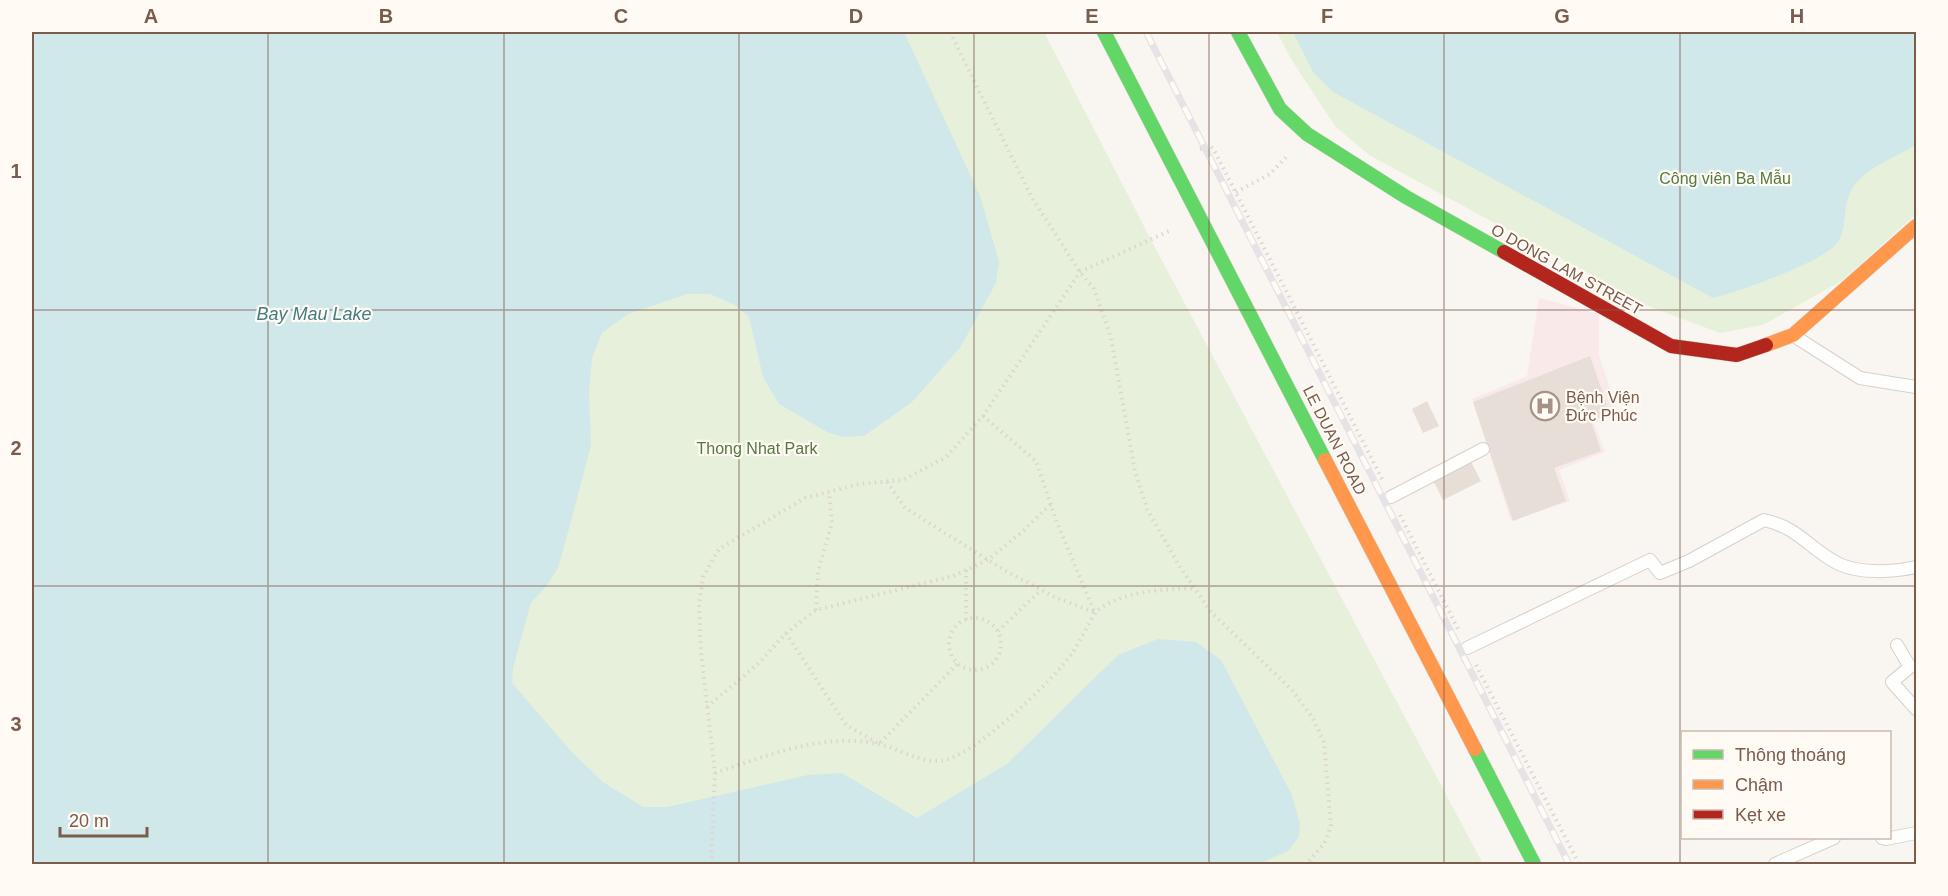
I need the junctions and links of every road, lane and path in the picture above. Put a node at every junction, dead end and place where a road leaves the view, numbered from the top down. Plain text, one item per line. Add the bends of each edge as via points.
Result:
1 (950, 32) edge
2 (1104, 32) edge
3 (1238, 32) edge
4 (1307, 134) junction
5 (1236, 192) dead end
6 (1917, 226) edge
7 (1169, 231) dead end
8 (1080, 272) junction
9 (1793, 335) junction
10 (1917, 387) edge
11 (984, 416) junction
12 (1483, 449) dead end
13 (886, 482) junction
14 (829, 492) junction
15 (1391, 497) dead end
16 (1051, 504) junction
17 (988, 560) junction
18 (1917, 567) edge
19 (966, 570) junction
20 (1195, 588) junction
21 (1041, 590) junction
22 (816, 610) junction
23 (1094, 612) junction
24 (966, 620) junction
25 (998, 631) junction
26 (786, 633) junction
27 (1897, 645) dead end
28 (1467, 648) dead end
29 (958, 663) junction
30 (707, 707) junction
31 (1917, 709) edge
32 (879, 744) junction
33 (715, 773) junction
34 (1917, 832) edge
35 (1891, 838) edge
36 (1830, 839) edge
37 (1528, 863) edge
38 (711, 864) edge
39 (1306, 864) edge
40 (1775, 864) edge

1 - 8 path via 1032,198
2 - 37 main road, LE DUAN ROAD
3 - 4 main road, O DONG LAM STREET via 1280,109
4 - 5 path via 1270,174
4 - 9 main road, O DONG LAM STREET via 1406,197 1671,346 1737,355
6 - 9 main road, O DONG LAM STREET
7 - 8 path
8 - 11 path
8 - 20 path via 1094,289 1111,338 1136,471 1148,509
9 - 10 lane via 1860,378
11 - 13 path via 946,457 903,480
11 - 16 path via 1036,461
12 - 15 lane
13 - 14 path
13 - 17 path via 905,508
14 - 22 path via 832,523 818,571
14 - 30 path via 805,498 719,549 703,577 699,605
16 - 17 path
16 - 23 path
17 - 19 path
17 - 21 path
18 - 28 lane via 1873,571 1839,564 1784,525 1764,520 1660,573 1650,560
19 - 22 path
19 - 24 path
20 - 23 path via 1141,592 1109,602
20 - 39 path via 1211,612 1292,690 1324,742 1331,826 1324,844
21 - 23 path
21 - 25 path
22 - 26 path
23 - 32 path via 1087,633 1064,666 981,740 945,760 915,758
24 - 25 path via 981,619
24 - 29 path via 958,625 950,640 952,657
25 - 29 path via 999,655 988,667 972,670
26 - 30 path
26 - 32 path via 846,725
27 - 31 lane via 1911,667 1892,682
29 - 32 path
30 - 33 path
32 - 33 path via 835,741 768,755
33 - 38 path
34 - 35 lane
36 - 40 lane

